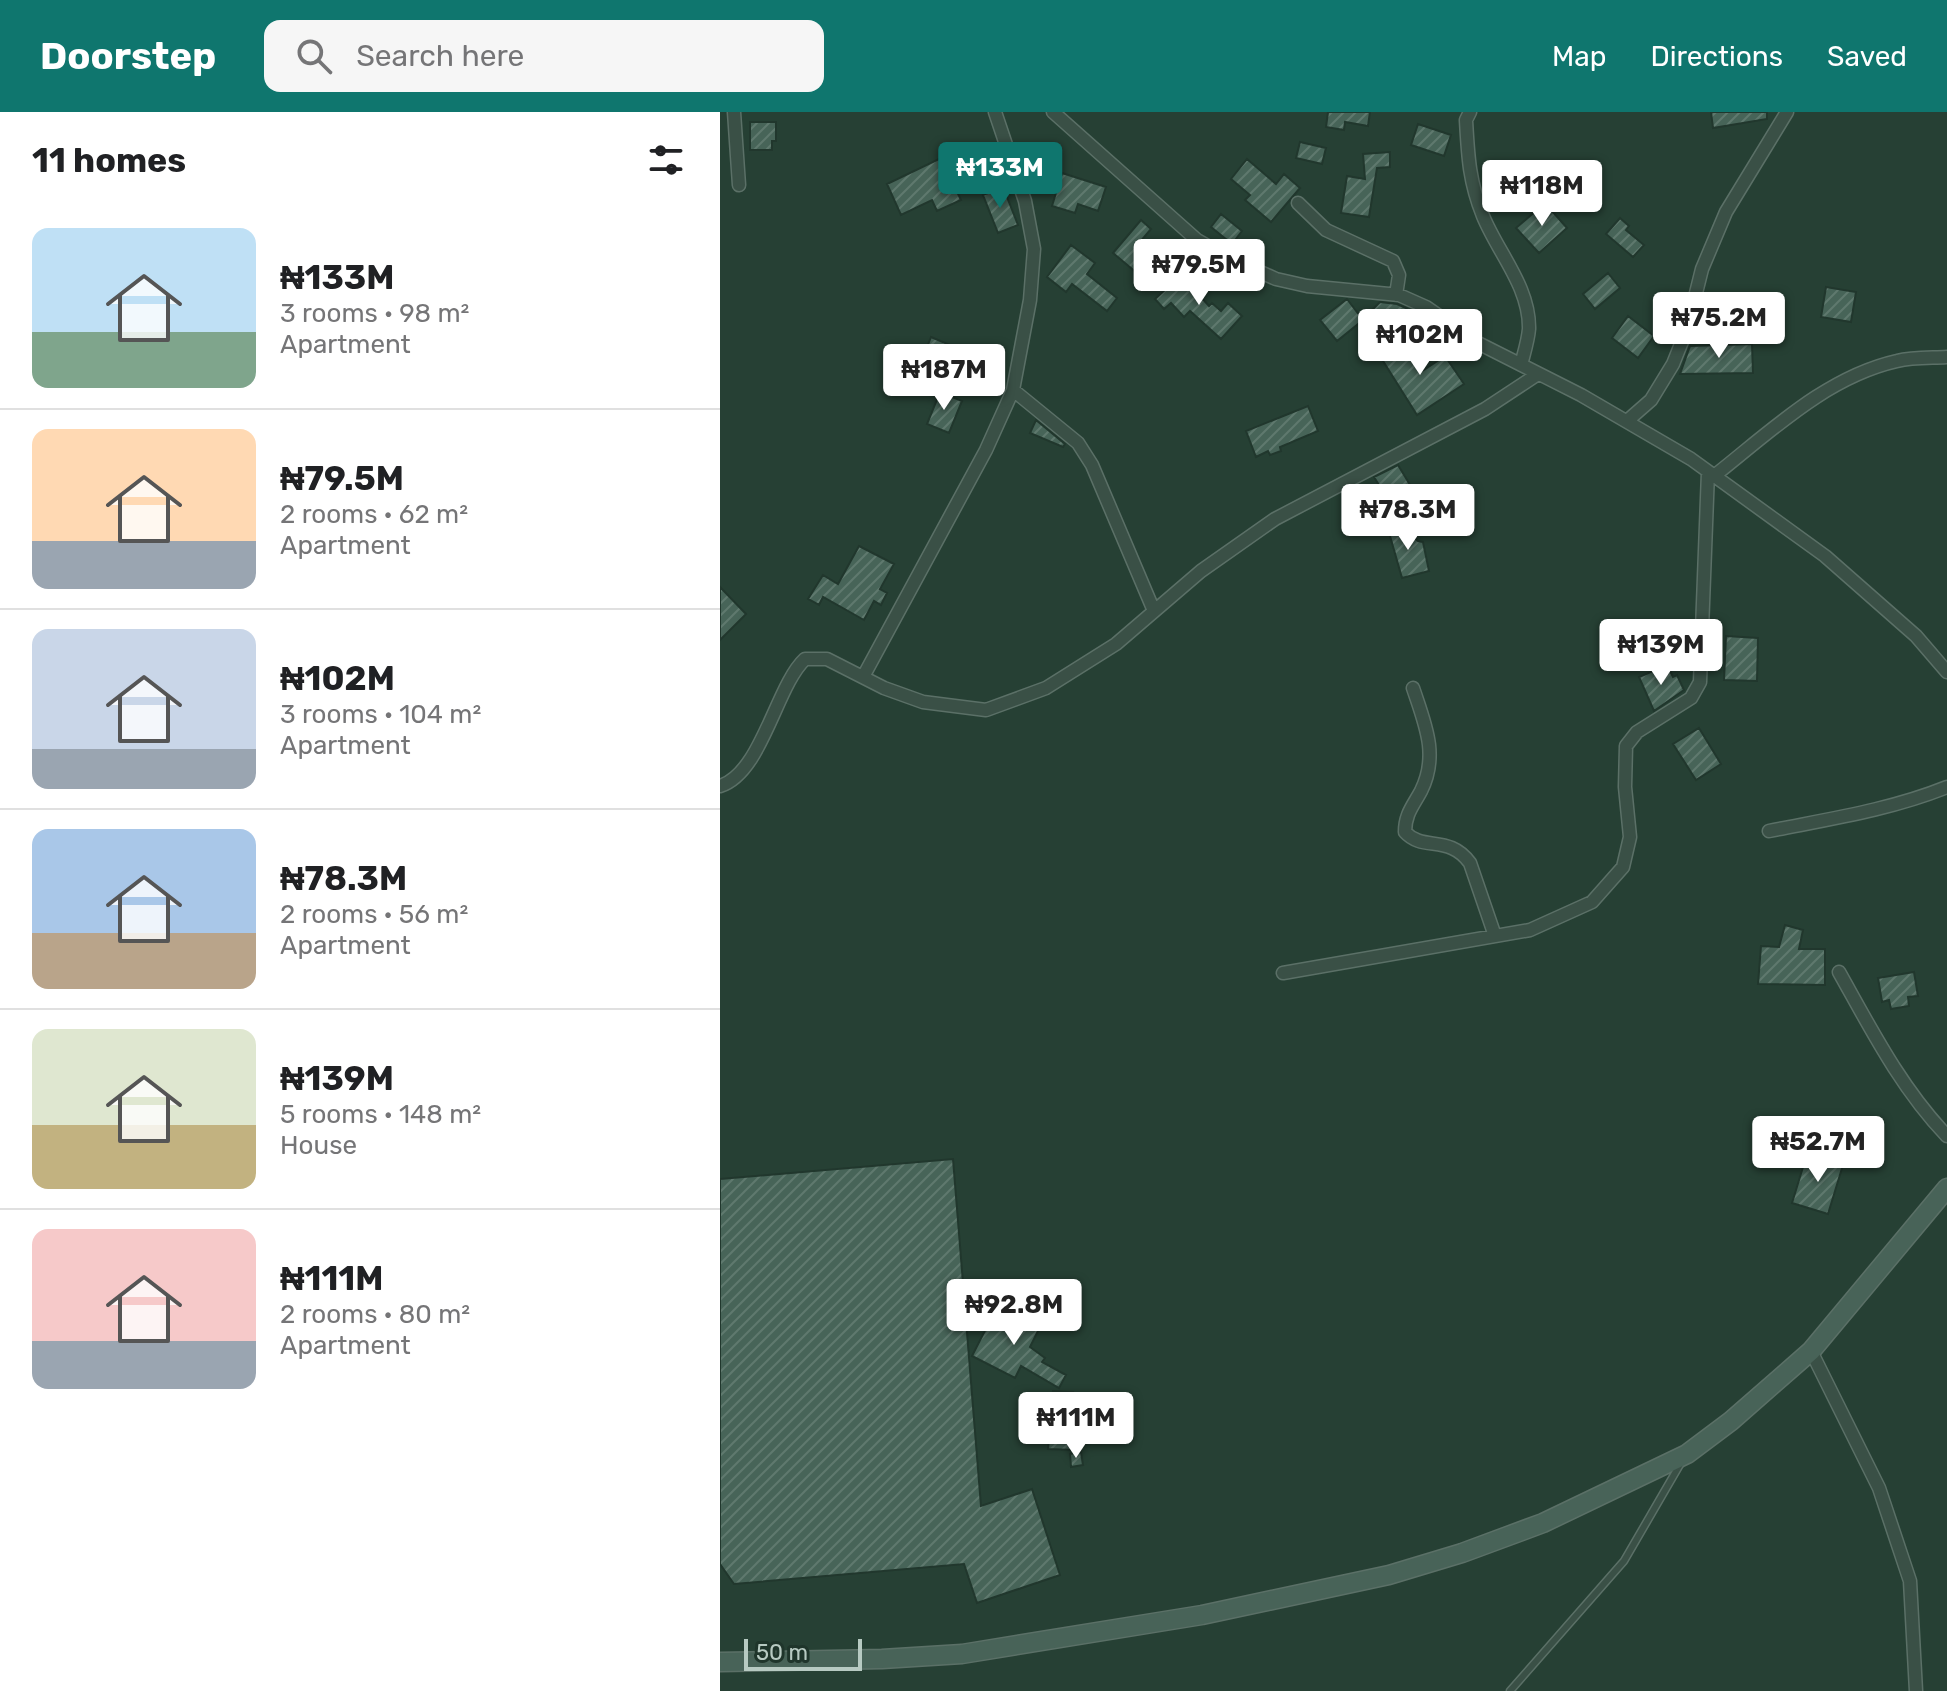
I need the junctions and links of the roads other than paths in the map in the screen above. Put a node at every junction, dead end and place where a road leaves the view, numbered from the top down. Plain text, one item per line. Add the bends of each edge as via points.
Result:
1 (734, 112) edge
2 (995, 112) edge
3 (1053, 112) edge
4 (1470, 112) edge
5 (1787, 112) edge
6 (739, 185) dead end
7 (1298, 203) dead end
8 (1396, 295) junction
9 (1947, 357) edge
10 (1521, 365) junction
11 (1538, 374) junction
12 (1013, 390) junction
13 (1627, 421) junction
14 (1711, 474) junction
15 (1154, 611) junction
16 (1942, 660) edge
17 (1947, 672) edge
18 (863, 677) junction
19 (1413, 688) dead end
20 (720, 786) edge
21 (1947, 787) edge
22 (1769, 831) dead end
23 (1495, 936) junction
24 (1839, 972) dead end
25 (1283, 973) dead end
26 (1947, 1136) edge
27 (1947, 1188) edge
28 (1811, 1351) junction
29 (1687, 1454) junction
30 (720, 1662) edge
31 (1510, 1691) edge
32 (1916, 1691) edge

1 - 6 street
2 - 12 street via 1025,201 1034,249
3 - 8 street via 1197,240 1227,257 1307,286
4 - 10 street via 1469,176 1528,315
5 - 13 street via 1726,212 1673,364 1651,400
7 - 8 street via 1326,230 1393,261 1399,275
8 - 10 street via 1426,307
9 - 14 street via 1900,360 1866,370 1800,408
10 - 11 street
11 - 13 street
11 - 15 street via 1485,409 1275,519
12 - 15 street via 1078,443
12 - 18 street
13 - 14 street
14 - 16 street via 1825,556
14 - 23 street via 1700,682 1691,698 1637,732 1626,746 1630,837 1623,867 1592,902 1530,930
15 - 18 street via 1116,644 1046,688 986,710 923,702
16 - 17 street
18 - 20 street via 827,659 805,659 745,765
19 - 23 street via 1432,746 1430,769 1408,812 1405,832 1410,838 1462,852
21 - 22 street via 1868,812
23 - 25 street
24 - 26 street via 1892,1064
27 - 28 street
28 - 29 street
28 - 32 street via 1879,1488 1910,1581
29 - 30 street via 1543,1523 1373,1579 1202,1615 962,1654
29 - 31 lane via 1624,1561

